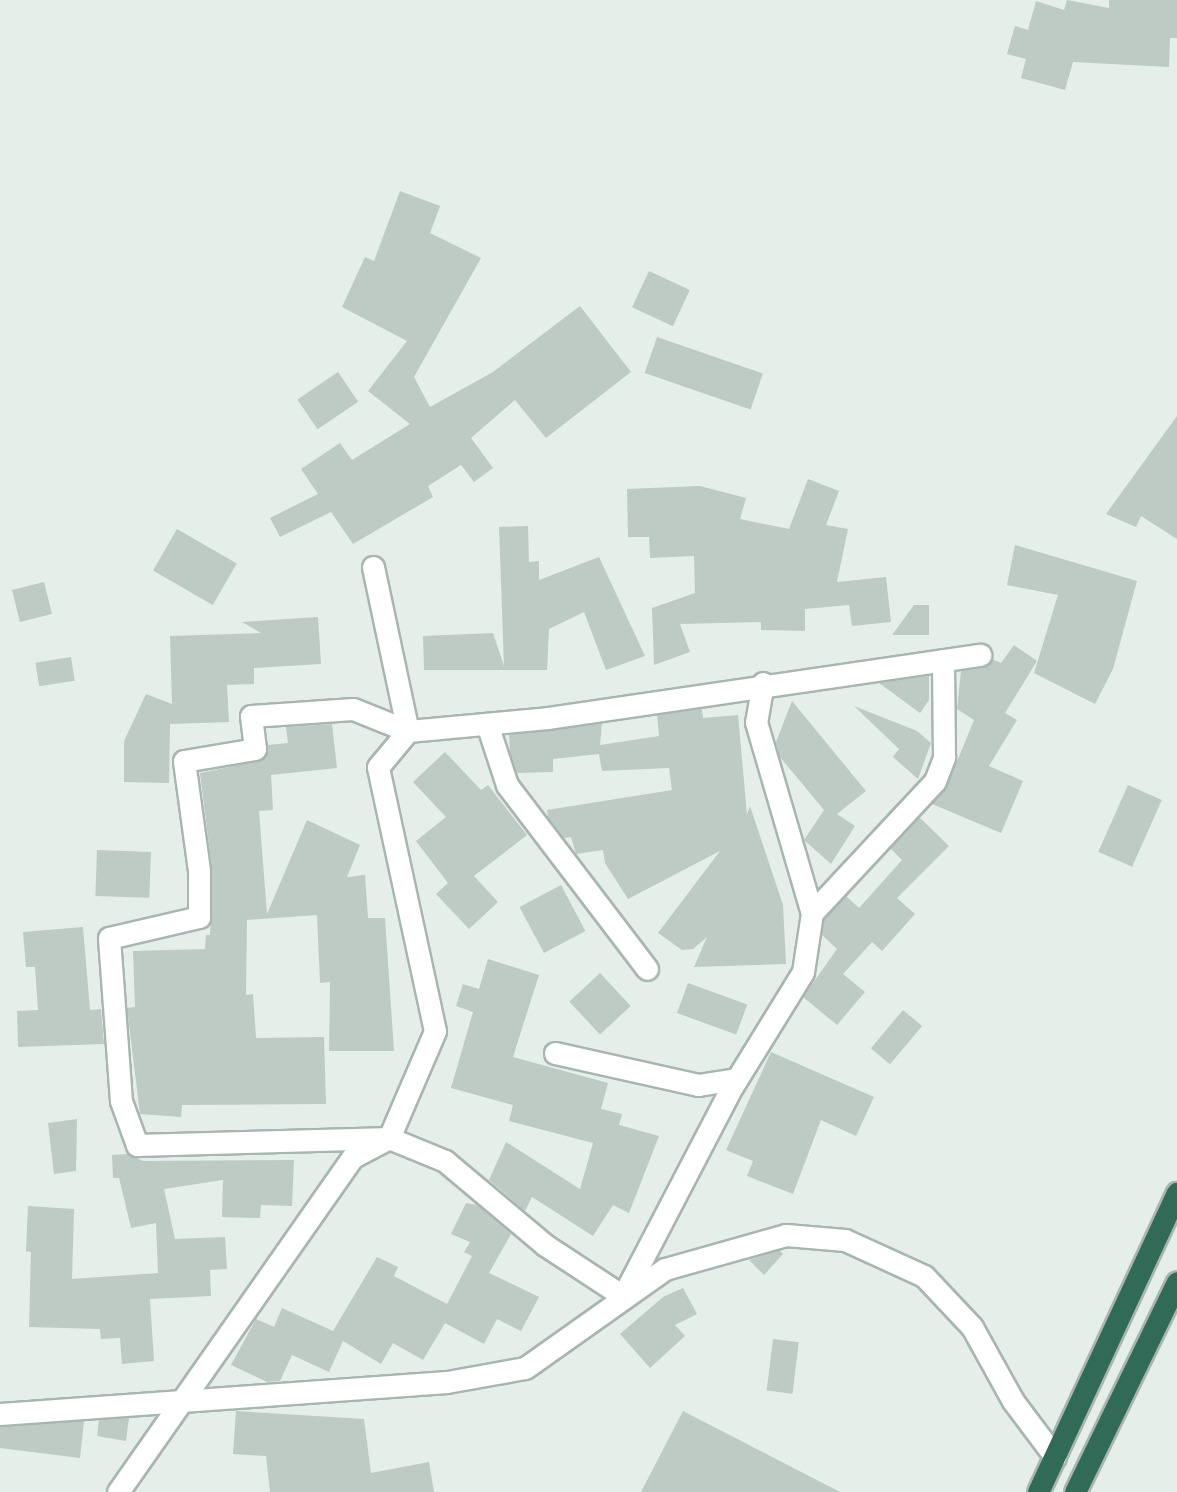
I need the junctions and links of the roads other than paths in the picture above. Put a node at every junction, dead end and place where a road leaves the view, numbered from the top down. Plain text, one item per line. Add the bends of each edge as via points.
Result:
1 (373, 566) dead end
2 (981, 655) dead end
3 (943, 660) junction
4 (763, 683) junction
5 (487, 723) junction
6 (408, 731) junction
7 (813, 913) junction
8 (647, 969) dead end
9 (555, 1052) dead end
10 (736, 1079) junction
11 (389, 1138) junction
12 (1177, 1193) edge
13 (1177, 1282) edge
14 (623, 1296) junction
15 (185, 1402) junction
16 (0, 1414) edge
17 (1055, 1457) junction
18 (118, 1492) edge
19 (1038, 1492) edge
20 (1075, 1492) edge

1 - 6 street
2 - 3 street
3 - 4 street
3 - 7 street via 944,757 936,781
4 - 5 street
4 - 7 street via 756,722
5 - 6 street
5 - 8 street via 507,785
6 - 11 street via 378,767 435,1031
6 - 11 street via 353,709 251,716 255,750 184,761 200,871 199,917 109,938 121,1101 137,1145
7 - 10 street via 803,972
9 - 10 street via 698,1085
10 - 14 street
11 - 14 street via 445,1161 545,1245
11 - 15 street via 354,1157
12 - 17 highway
13 - 20 highway
14 - 15 street via 559,1349 525,1368 447,1382
14 - 17 street via 665,1269 727,1248 786,1234 845,1240 924,1276 972,1327 1013,1401
15 - 16 street
15 - 18 street
17 - 19 highway

